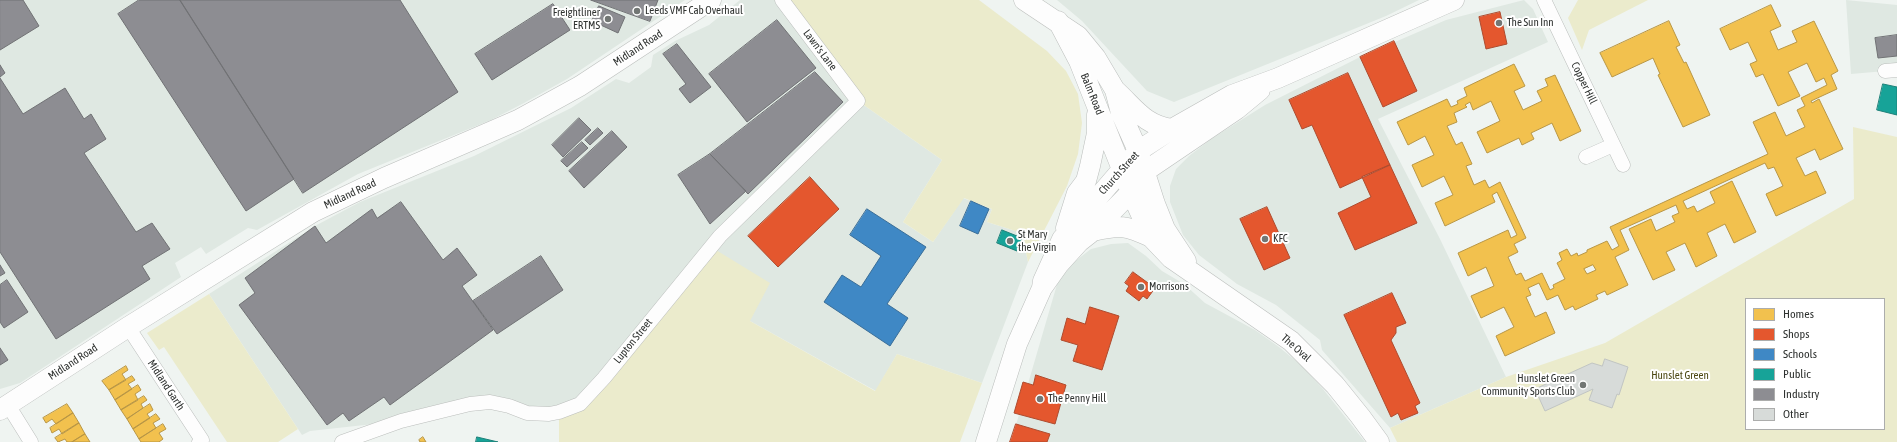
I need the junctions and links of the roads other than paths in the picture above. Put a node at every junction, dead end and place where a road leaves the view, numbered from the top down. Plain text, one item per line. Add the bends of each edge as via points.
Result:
1 (711, 0) edge
2 (782, 0) edge
3 (1024, 0) edge
4 (1454, 0) edge
5 (1544, 0) edge
6 (1556, 0) edge
7 (1058, 21) junction
8 (1554, 21) junction
9 (1278, 78) junction
10 (1115, 90) junction
11 (858, 101) joint
12 (1097, 106) junction
13 (1172, 129) junction
14 (1613, 145) junction
15 (1138, 151) junction
16 (1586, 157) dead end
17 (1623, 164) dead end
18 (1122, 170) junction
19 (1144, 172) junction
20 (1130, 192) junction
21 (1093, 231) junction
22 (1151, 237) junction
23 (1062, 239) junction
24 (1194, 273) junction
25 (1042, 288) junction
26 (128, 327) junction
27 (4, 407) edge
28 (31, 442) edge
29 (199, 442) edge
30 (342, 442) edge
31 (986, 442) edge
32 (1379, 442) edge

1 - 26 street, Midland Road via 560,97 518,120 313,212
2 - 11 street, Lawn's Lane
3 - 7 street, Balm Road
4 - 9 street, Church Street
5 - 8 street, Copper Hill
6 - 8 street
7 - 10 street, Balm Road via 1078,36 1096,58
7 - 12 street, Balm Road
8 - 14 street, Copper Hill
9 - 13 street, Church Street via 1232,95
9 - 19 street, Church Street
10 - 13 street via 1143,118 1157,127
10 - 15 street, Balm Road via 1121,113
11 - 30 street, Lupton Street via 720,236 580,404 549,414 527,413 490,402 470,404 401,421
12 - 18 street, Balm Road
12 - 23 street via 1097,133 1090,166 1086,181 1077,194
13 - 15 street, Church Street
14 - 16 street
14 - 17 street, Copper Hill
15 - 18 street, Church Street
15 - 19 street, Balm Road
18 - 20 street, Balm Road
18 - 23 street, Church Street
19 - 20 street, Church Street
19 - 24 street, The Oval via 1165,229
20 - 21 street, Church Street
20 - 22 street, The Oval
21 - 22 street via 1118,226 1135,229
21 - 25 street, Church Street via 1064,258
22 - 24 street, The Oval via 1171,258
23 - 25 street, Church Street
24 - 32 street, The Oval via 1291,341 1335,385
25 - 31 street, Church Street via 1017,344
26 - 27 street, Midland Road
26 - 29 street, Midland Garth via 202,440
27 - 28 street

